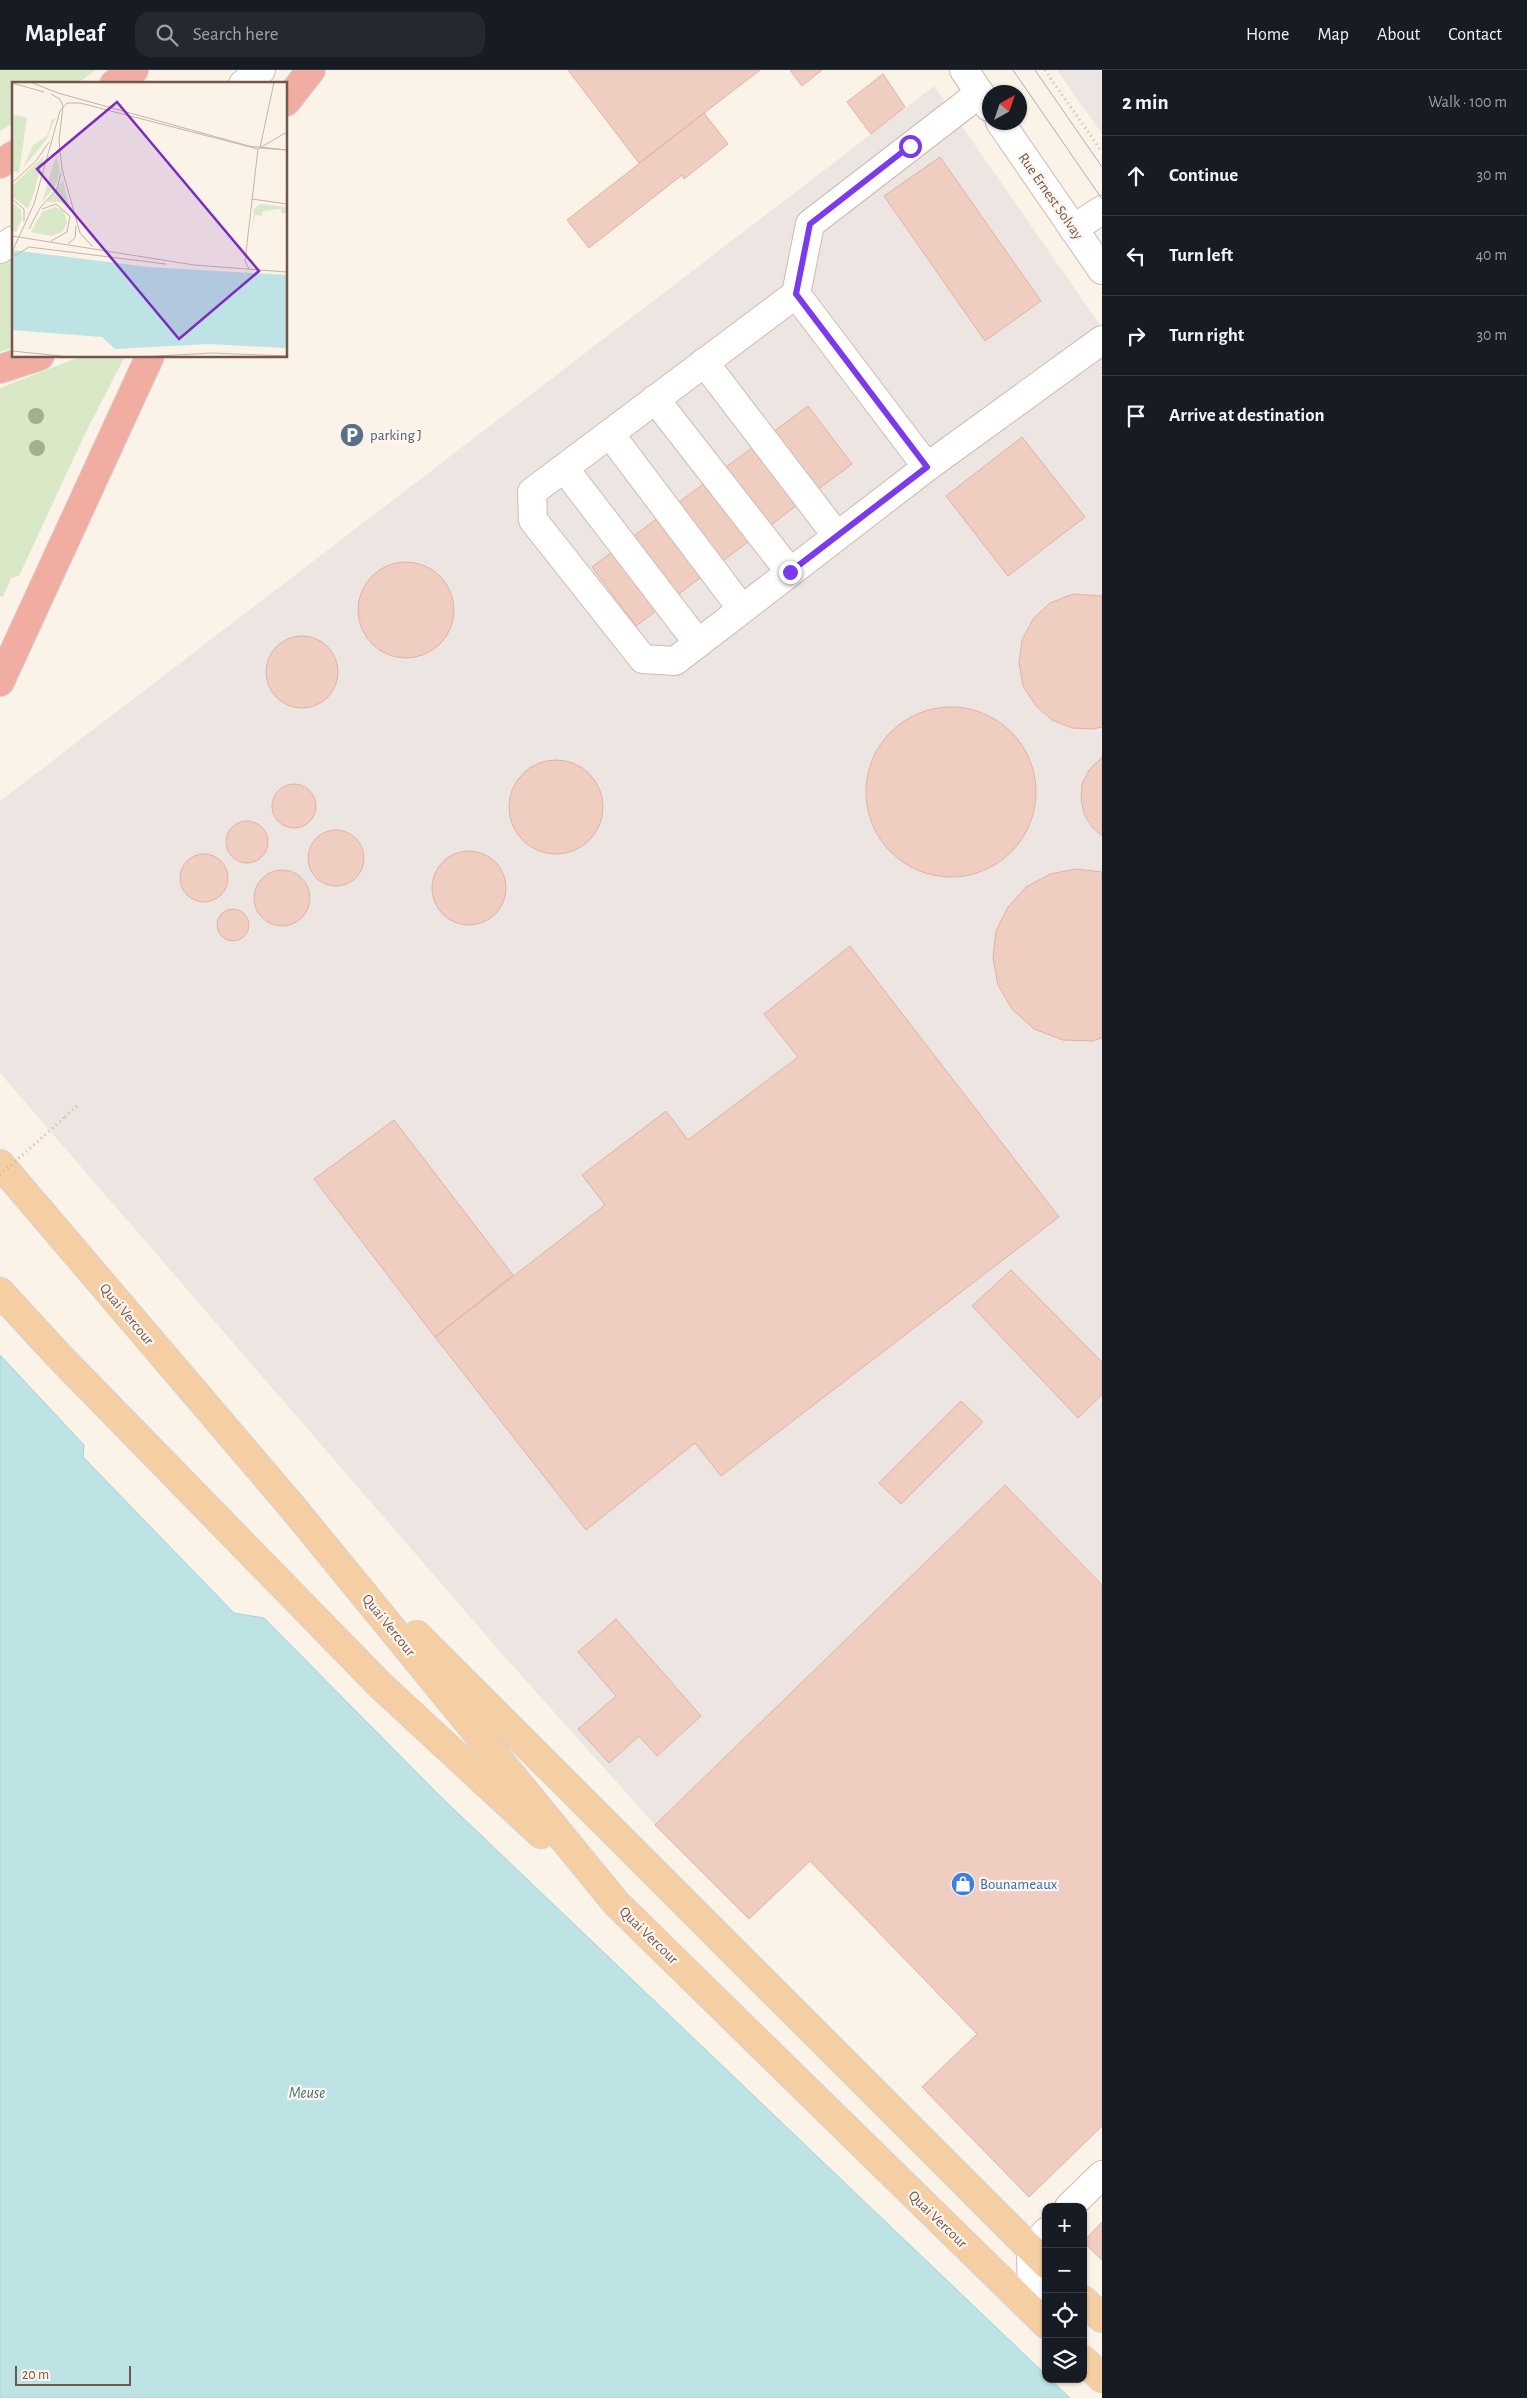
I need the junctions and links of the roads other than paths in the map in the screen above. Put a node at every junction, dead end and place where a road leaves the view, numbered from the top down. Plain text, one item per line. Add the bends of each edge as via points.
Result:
1 (134, 70) edge
2 (261, 70) edge
3 (311, 70) edge
4 (964, 70) edge
5 (117, 82) edge
6 (246, 82) edge
7 (982, 96) edge
8 (288, 99) edge
9 (982, 102) edge
10 (1006, 130) edge
11 (12, 157) edge
12 (0, 164) edge
13 (1102, 210) edge
14 (1074, 229) junction
15 (12, 241) edge
16 (0, 249) edge
17 (1102, 270) edge
18 (796, 294) junction
19 (1102, 340) edge
20 (34, 358) edge
21 (149, 358) edge
22 (704, 362) junction
23 (0, 369) edge
24 (655, 399) junction
25 (610, 434) junction
26 (927, 467) junction
27 (564, 468) junction
28 (837, 536) junction
29 (790, 572) junction
30 (742, 609) junction
31 (698, 643) junction
32 (0, 682) edge
33 (0, 1164) edge
34 (0, 1292) edge
35 (294, 1508) junction
36 (616, 1903) junction
37 (1102, 2174) edge
38 (1073, 2203) edge
39 (1041, 2249) edge
40 (1087, 2304) edge
41 (1039, 2317) edge
42 (1102, 2318) edge
43 (1087, 2364) edge
44 (1102, 2378) edge

1 - 5 highway
2 - 6 street
3 - 8 highway
4 - 7 street
9 - 18 street via 810,224
10 - 14 street, Rue Ernest Solvay
11 - 12 highway
13 - 14 street
14 - 17 street, Rue Ernest Solvay
15 - 16 street
18 - 22 street
18 - 26 street
19 - 26 street
20 - 23 highway
21 - 32 highway
22 - 24 street
22 - 28 street
24 - 25 street
24 - 29 street
25 - 27 street
25 - 30 street
26 - 28 street
27 - 31 street
27 - 31 street via 532,492 533,520 643,659 675,661
28 - 29 street
29 - 30 street
30 - 31 street
33 - 35 main road, Quai Vercour
34 - 36 main road via 380,1685
35 - 36 main road, Quai Vercour
35 - 39 main road, Quai Vercour via 646,1866
36 - 41 main road, Quai Vercour
37 - 38 street
39 - 41 street
40 - 42 main road
43 - 44 main road

